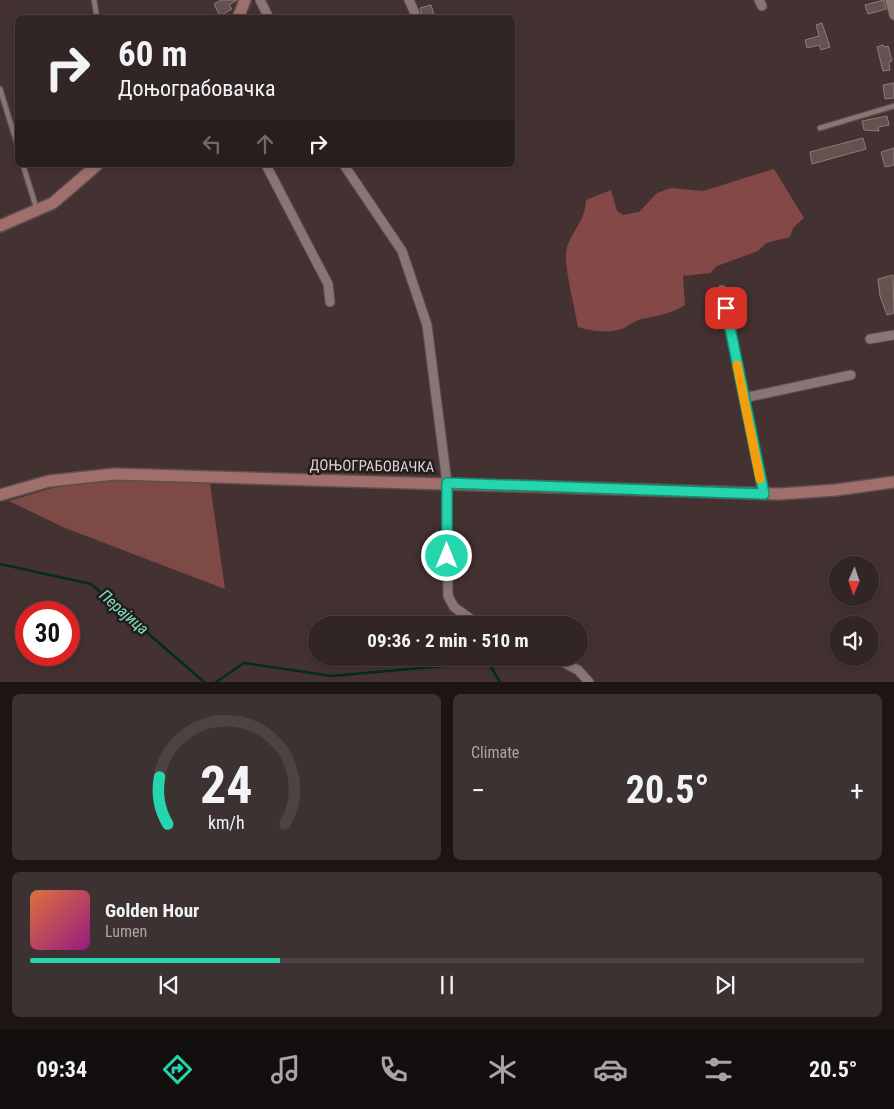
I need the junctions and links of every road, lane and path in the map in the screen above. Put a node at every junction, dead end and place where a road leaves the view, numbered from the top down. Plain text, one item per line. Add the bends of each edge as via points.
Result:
1 (94, 0) edge
2 (245, 0) edge
3 (260, 0) edge
4 (409, 0) edge
5 (890, 0) edge
6 (894, 14) edge
7 (96, 15) edge
8 (239, 15) edge
9 (268, 15) edge
10 (416, 15) edge
11 (0, 89) edge
12 (894, 106) edge
13 (820, 128) dead end
14 (15, 136) edge
15 (24, 167) edge
16 (95, 167) edge
17 (267, 167) edge
18 (345, 167) edge
19 (37, 211) junction
20 (1, 223) edge
21 (722, 290) dead end
22 (330, 302) dead end
23 (894, 335) edge
24 (870, 339) dead end
25 (851, 375) dead end
26 (744, 398) junction
27 (894, 482) edge
28 (447, 483) junction
29 (764, 494) junction
30 (0, 495) edge
31 (466, 616) edge
32 (570, 666) edge
33 (589, 682) edge

1 - 7 lane
2 - 8 street
3 - 9 street
4 - 10 street
5 - 6 street
11 - 14 lane
12 - 13 lane
15 - 19 lane
16 - 19 street via 53,203
17 - 22 street via 328,284
18 - 28 street via 402,251 427,325
19 - 20 street
21 - 26 street
23 - 24 street
25 - 26 street
26 - 29 street
27 - 29 street, ДОЊОГРАБОВАЧКА via 805,494
28 - 29 street, ДОЊОГРАБОВАЧКА
28 - 30 street, ДОЊОГРАБОВАЧКА via 115,474 49,481
28 - 31 street via 448,596 454,607
32 - 33 street

